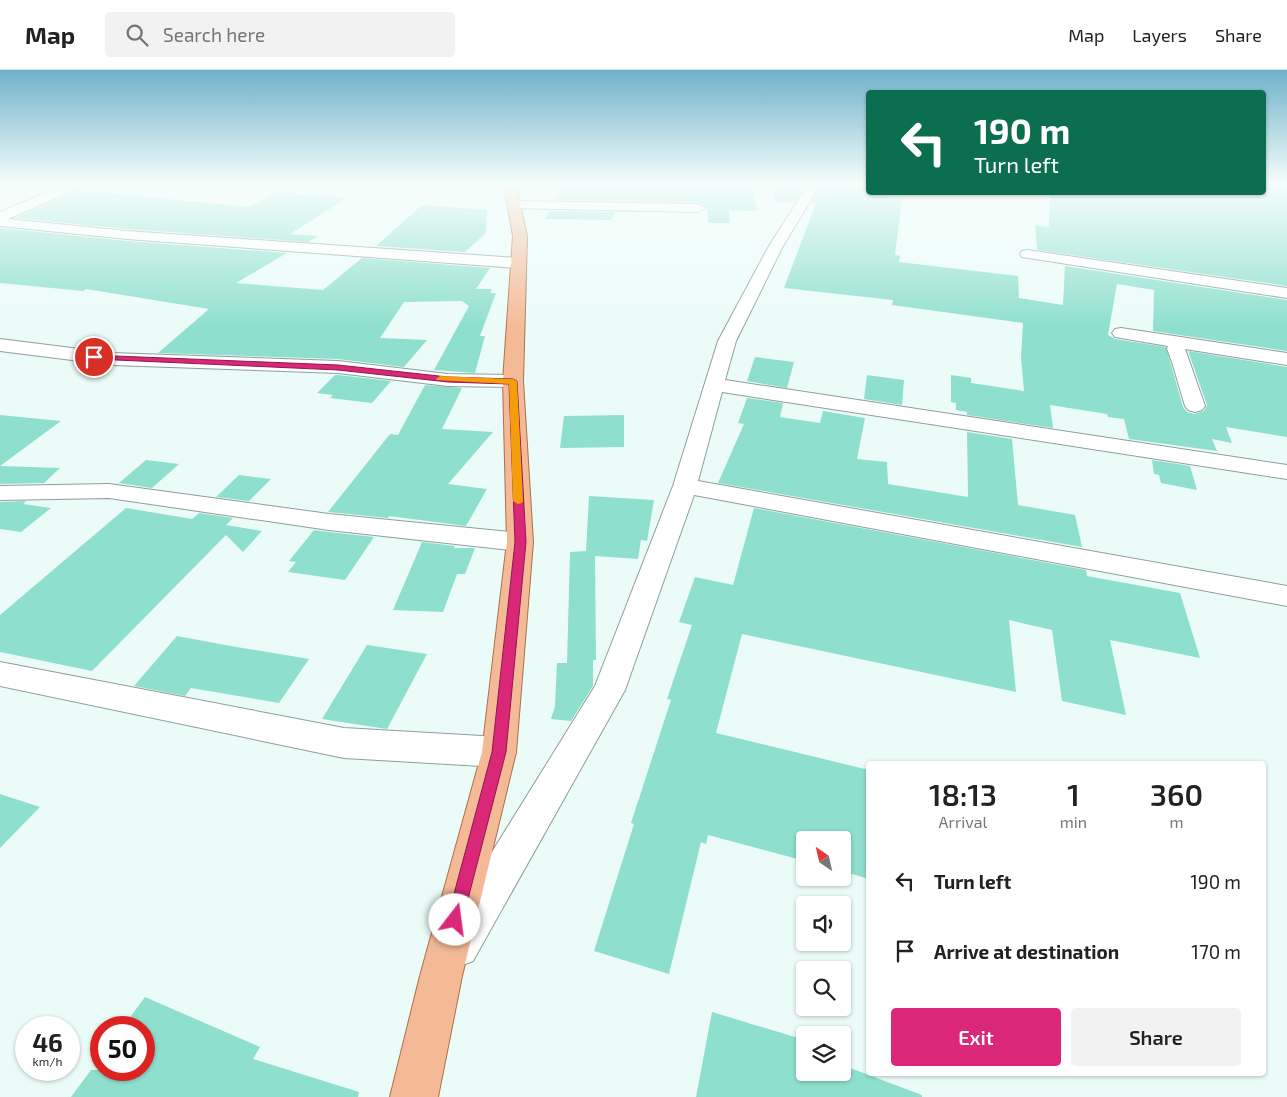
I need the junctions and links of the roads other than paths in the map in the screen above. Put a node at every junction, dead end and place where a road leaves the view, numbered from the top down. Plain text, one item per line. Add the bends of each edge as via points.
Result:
1 (107, 233) edge
2 (519, 233) edge
3 (784, 233) edge
4 (1027, 254) dead end
5 (518, 263) junction
6 (1287, 293) edge
7 (1121, 332) dead end
8 (1179, 342) junction
9 (0, 346) edge
10 (1287, 359) edge
11 (513, 381) junction
12 (716, 385) junction
13 (1195, 406) dead end
14 (1287, 472) edge
15 (686, 486) junction
16 (0, 493) edge
17 (520, 542) junction
18 (1287, 596) edge
19 (0, 674) edge
20 (499, 752) junction
21 (440, 976) junction
22 (414, 1097) edge

1 - 5 street
2 - 5 main road
3 - 12 street via 727,341
4 - 6 street
5 - 11 main road
7 - 8 street
8 - 10 street
8 - 13 street via 1176,349
9 - 11 street via 112,359 338,367 448,380
11 - 17 main road
12 - 14 street
12 - 15 street
15 - 18 street
15 - 21 street via 609,690
16 - 17 street via 109,492 329,522
17 - 20 main road
19 - 20 street via 344,742
20 - 21 main road
21 - 22 main road

